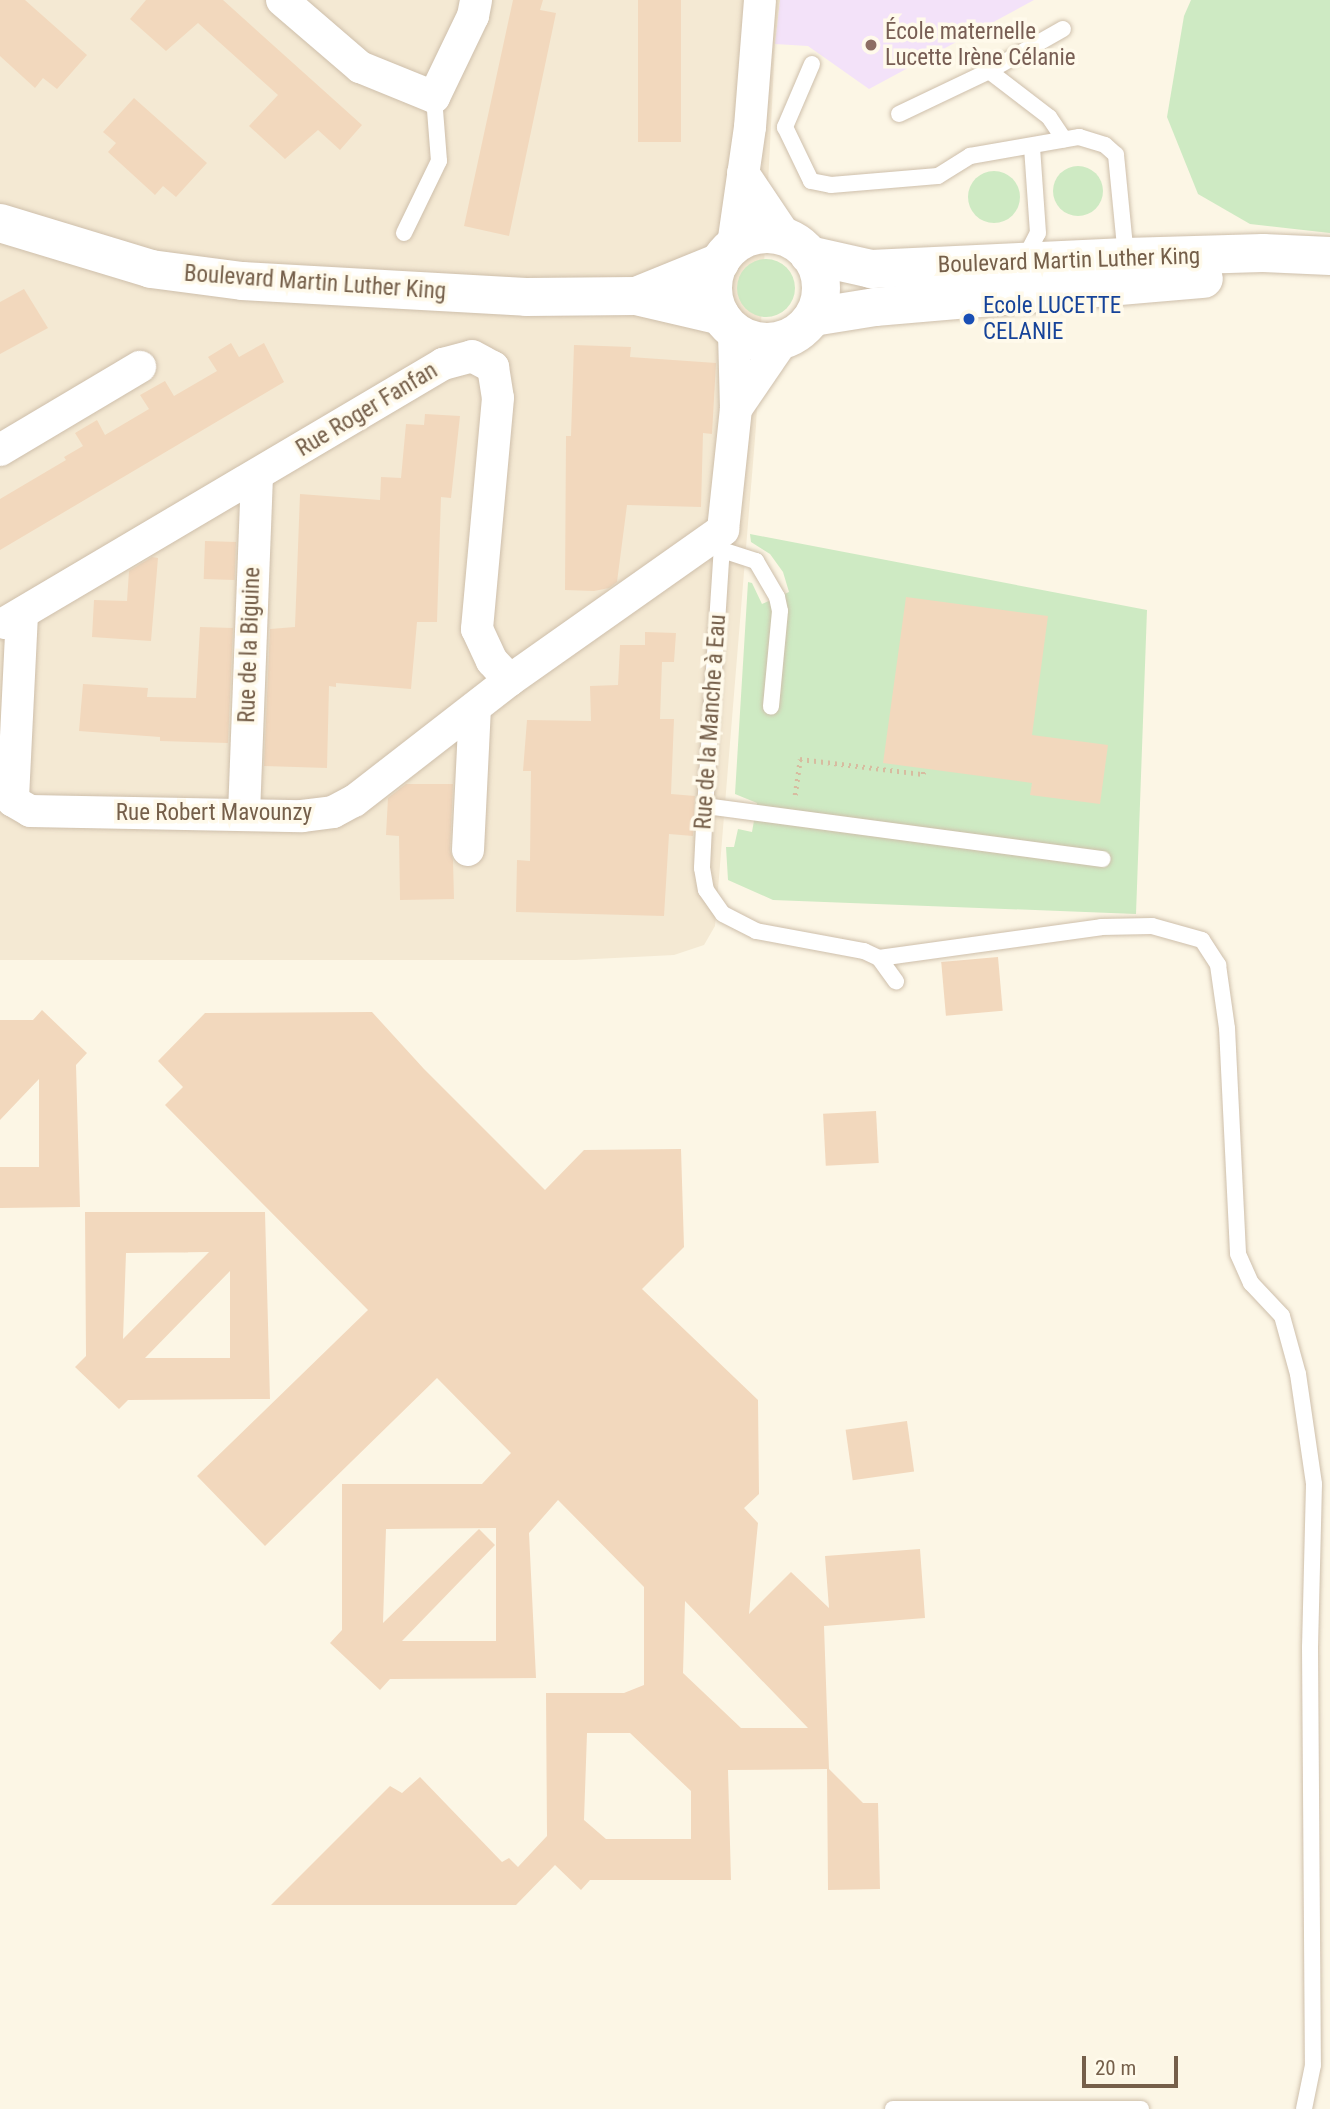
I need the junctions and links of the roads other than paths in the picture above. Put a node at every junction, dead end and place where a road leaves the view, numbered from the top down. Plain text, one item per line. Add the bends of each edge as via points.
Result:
1 (282, 0) edge
2 (476, 0) edge
3 (760, 0) edge
4 (1063, 29) dead end
5 (812, 64) dead end
6 (989, 71) junction
7 (434, 97) junction
8 (899, 114) dead end
9 (768, 127) junction
10 (1063, 139) junction
11 (1032, 147) junction
12 (743, 173) junction
13 (0, 223) edge
14 (404, 233) dead end
15 (797, 246) junction
16 (726, 254) junction
17 (1330, 256) edge
18 (1126, 257) junction
19 (1022, 262) junction
20 (1330, 262) edge
21 (1094, 288) junction
22 (636, 296) junction
23 (813, 317) junction
24 (728, 324) junction
25 (783, 340) junction
26 (140, 367) dead end
27 (736, 409) junction
28 (0, 450) edge
29 (257, 476) junction
30 (722, 540) junction
31 (11, 620) edge
32 (510, 680) junction
33 (771, 707) dead end
34 (475, 709) junction
35 (705, 806) junction
36 (244, 814) junction
37 (468, 850) dead end
38 (1102, 859) dead end
39 (879, 957) junction
40 (896, 981) dead end
41 (893, 2109) edge
42 (1141, 2109) edge
43 (1304, 2109) edge

1 - 7 street via 360,67
2 - 7 street via 473,16
3 - 9 street
4 - 6 lane
5 - 9 lane
6 - 8 lane
6 - 10 lane via 1049,117
7 - 14 lane via 439,161
9 - 11 lane via 811,181 831,185 938,176 970,156
9 - 12 street
10 - 11 lane
10 - 18 lane via 1079,137 1105,145 1116,155
11 - 19 lane via 1038,233
12 - 15 street
12 - 16 street
13 - 22 main road, Boulevard Martin Luther King via 151,269 242,281 526,297
15 - 16 main road via 768,234 750,236
15 - 19 main road, Boulevard Martin Luther King via 871,269
15 - 23 main road via 820,277 821,295
16 - 22 main road, Boulevard Martin Luther King
16 - 24 main road via 714,275 713,293
17 - 18 main road, Boulevard Martin Luther King
18 - 19 main road, Boulevard Martin Luther King
18 - 21 lane
20 - 21 main road, Boulevard Martin Luther King via 1253,275
21 - 23 main road, Boulevard Martin Luther King via 875,307
22 - 24 main road, Boulevard Martin Luther King
23 - 25 main road
24 - 25 main road via 756,342
24 - 27 street, Rue de la Manche à Eau
25 - 27 street
26 - 28 street
27 - 30 street, Rue de la Manche à Eau
29 - 31 street, Rue Roger Fanfan
29 - 32 street, Rue Roger Fanfan via 443,364 472,356 493,367 498,398 477,629 492,661
29 - 36 street, Rue de la Biguine
30 - 32 street, Rue Robert Mavounzy
30 - 33 lane via 756,561 777,597 780,611
30 - 35 lane, Rue de la Manche à Eau
31 - 36 street, Rue Robert Mavounzy via 13,801 30,811
32 - 34 street, Rue Robert Mavounzy
34 - 36 street, Rue Robert Mavounzy via 333,812
34 - 37 street
35 - 38 lane
35 - 39 lane, Rue de la Manche à Eau via 702,868 706,890 723,914 756,931
39 - 40 lane
39 - 43 lane via 1101,928 1152,926 1202,940 1218,965 1228,1041 1238,1254 1251,1283 1282,1316 1297,1374 1314,1484 1310,1647 1313,2065
41 - 42 lane

